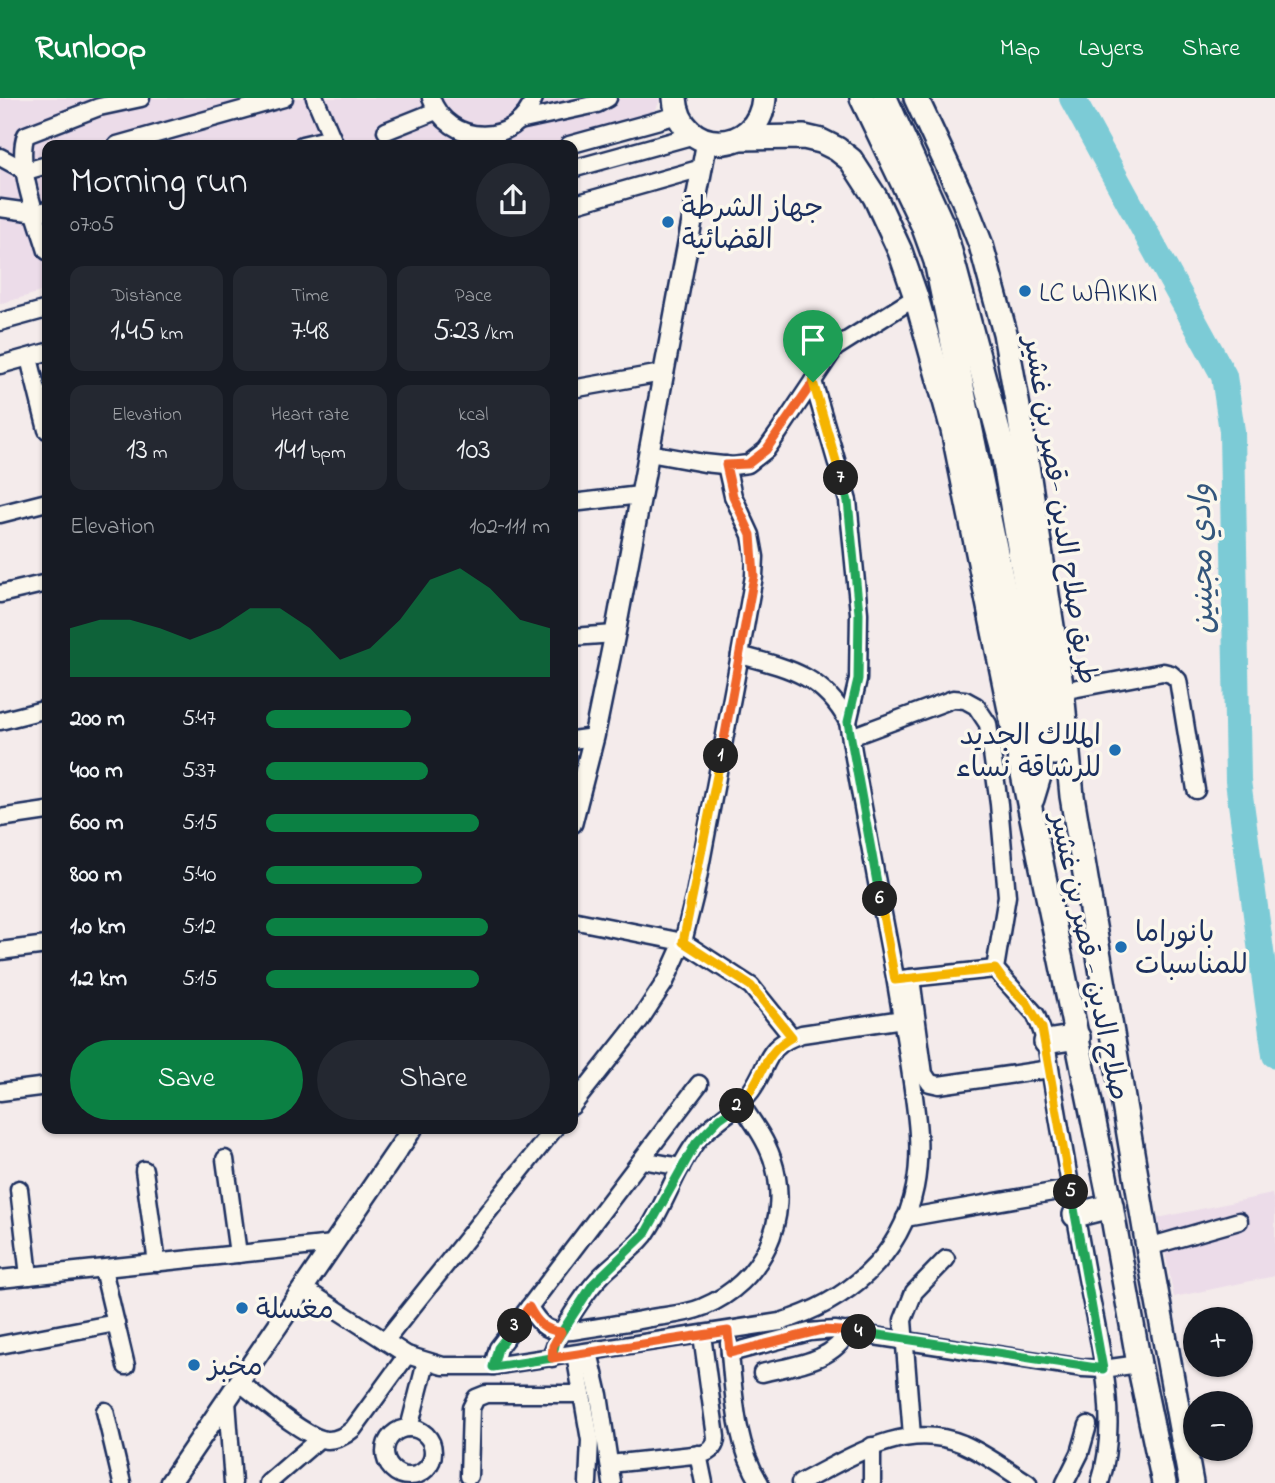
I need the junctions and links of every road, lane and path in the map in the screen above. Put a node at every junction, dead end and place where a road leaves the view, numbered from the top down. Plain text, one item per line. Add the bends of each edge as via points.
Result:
1 (141, 98) edge
2 (284, 98) edge
3 (315, 98) edge
4 (534, 98) edge
5 (608, 98) edge
6 (764, 98) edge
7 (862, 98) edge
8 (885, 98) edge
9 (916, 98) edge
10 (98, 103) edge
11 (433, 104) edge
12 (677, 106) edge
13 (519, 121) junction
14 (386, 131) dead end
15 (701, 138) junction
16 (740, 138) junction
17 (135, 140) edge
18 (334, 140) edge
19 (578, 142) edge
20 (0, 157) edge
21 (42, 166) edge
22 (578, 168) edge
23 (702, 168) junction
24 (26, 171) junction
25 (578, 203) edge
26 (0, 208) edge
27 (41, 212) edge
28 (916, 296) junction
29 (42, 310) edge
30 (0, 321) edge
31 (42, 354) edge
32 (29, 358) junction
33 (0, 365) edge
34 (662, 373) junction
35 (813, 382) junction
36 (578, 388) edge
37 (42, 410) edge
38 (649, 453) junction
39 (726, 465) junction
40 (640, 495) junction
41 (578, 502) edge
42 (42, 503) edge
43 (0, 514) edge
44 (42, 584) edge
45 (0, 594) edge
46 (615, 634) junction
47 (578, 637) edge
48 (740, 655) junction
49 (1062, 691) junction
50 (42, 710) edge
51 (0, 721) edge
52 (850, 730) junction
53 (594, 737) junction
54 (578, 739) edge
55 (1196, 790) dead end
56 (1072, 796) junction
57 (578, 799) edge
58 (1030, 804) junction
59 (42, 812) edge
60 (0, 818) edge
61 (578, 921) edge
62 (683, 942) junction
63 (42, 946) edge
64 (0, 951) edge
65 (995, 969) junction
66 (903, 979) junction
67 (903, 1019) junction
68 (792, 1037) junction
69 (1078, 1037) junction
70 (1046, 1042) junction
71 (1050, 1069) junction
72 (699, 1084) dead end
73 (42, 1087) edge
74 (0, 1092) edge
75 (578, 1098) edge
76 (740, 1103) junction
77 (409, 1134) edge
78 (550, 1134) edge
79 (225, 1159) dead end
80 (642, 1160) junction
81 (681, 1167) junction
82 (144, 1170) dead end
83 (19, 1189) dead end
84 (1070, 1189) junction
85 (1111, 1206) junction
86 (1075, 1215) junction
87 (905, 1218) junction
88 (1239, 1221) dead end
89 (333, 1244) junction
90 (1148, 1247) junction
91 (237, 1254) junction
92 (946, 1259) dead end
93 (157, 1263) junction
94 (103, 1269) junction
95 (29, 1276) junction
96 (0, 1279) edge
97 (303, 1288) junction
98 (529, 1307) junction
99 (116, 1323) junction
100 (728, 1331) junction
101 (848, 1331) junction
102 (561, 1332) junction
103 (702, 1335) junction
104 (903, 1339) junction
105 (385, 1342) junction
106 (0, 1345) edge
107 (582, 1353) junction
108 (730, 1353) junction
109 (407, 1355) junction
110 (552, 1358) junction
111 (426, 1362) junction
112 (1139, 1364) junction
113 (126, 1366) dead end
114 (493, 1367) junction
115 (1103, 1369) junction
116 (762, 1373) dead end
117 (243, 1375) junction
118 (582, 1394) junction
119 (227, 1401) junction
120 (105, 1411) dead end
121 (1088, 1425) dead end
122 (409, 1428) junction
123 (912, 1436) junction
124 (319, 1439) junction
125 (872, 1446) junction
126 (698, 1454) junction
127 (610, 1464) junction
128 (425, 1469) junction
129 (469, 1476) dead end
130 (405, 1479) edge
131 (122, 1483) edge
132 (158, 1483) edge
133 (170, 1483) edge
134 (233, 1483) edge
135 (268, 1483) edge
136 (435, 1483) edge
137 (588, 1483) edge
138 (612, 1483) edge
139 (704, 1483) edge
140 (760, 1483) edge
141 (800, 1483) edge
142 (872, 1483) edge
143 (1028, 1483) edge
144 (1065, 1483) edge
145 (1100, 1483) edge
146 (1164, 1483) edge
147 (1191, 1483) edge

1 - 10 street
2 - 17 street
3 - 18 street
4 - 13 street
5 - 13 street
6 - 16 highway via 760,117
7 - 58 highway via 936,261 1038,756 1037,785
8 - 56 highway via 944,229 1002,446 1056,765
9 - 49 highway, طريق صلاح الدين -قصر بن غشير via 981,244 998,303
10 - 24 street via 26,135 22,146
11 - 13 street via 443,119 460,131 481,136 501,132
11 - 14 street
12 - 15 highway via 685,126
12 - 19 street
15 - 16 highway, صلاح الدين - قصر بن غشير via 727,142
15 - 22 street
15 - 23 main road
16 - 28 highway, صلاح الدين - قصر بن غشير via 804,137 821,141 851,160 879,206
20 - 24 street
21 - 24 street
23 - 25 street
23 - 34 main road
24 - 27 street
26 - 27 street
28 - 35 street via 835,348
28 - 58 highway, صلاح الدين - قصر بن غشير via 953,430
29 - 30 street
31 - 32 street
32 - 33 street
32 - 37 street
34 - 36 street
34 - 38 main road
35 - 39 street via 766,450 748,464
35 - 52 street via 848,501 859,613 858,679
38 - 39 street
38 - 40 main road
39 - 48 street via 733,496 751,535 754,557
40 - 41 street
40 - 46 main road
42 - 43 street
44 - 45 street
46 - 47 street
46 - 53 main road
48 - 52 street via 792,669 822,687 839,705
48 - 62 street
49 - 55 street via 1171,674 1178,680
49 - 56 highway, طريق صلاح الدين -قصر بن غشير
50 - 51 street
52 - 65 street via 953,699 965,700 983,714 988,724 1007,886
52 - 66 street
53 - 54 street
53 - 57 main road
56 - 90 highway, طريق صلاح الدين -قصر بن غشير
58 - 69 highway, صلاح الدين - قصر بن غشير
59 - 60 street
61 - 62 street
62 - 68 street via 751,986
62 - 75 street via 647,1011
63 - 64 street
65 - 66 street
65 - 70 street via 1036,1015
66 - 67 street
66 - 71 street via 924,1074 930,1083
67 - 68 street
67 - 87 street via 919,1133 915,1189
68 - 76 street via 768,1056 756,1083
69 - 70 highway
69 - 85 highway, صلاح الدين - قصر بن غشير
70 - 71 street
71 - 84 street
72 - 80 street
73 - 74 street
76 - 81 street via 707,1129
76 - 102 street via 772,1156 778,1186 774,1232 761,1261 728,1294 701,1308
77 - 89 main road
78 - 105 street
79 - 91 street
80 - 81 street
80 - 98 street
81 - 102 street via 645,1234 593,1284
82 - 93 street
83 - 95 street
84 - 86 street
84 - 87 street
85 - 86 highway
85 - 112 highway, صلاح الدين - قصر بن غشير
86 - 115 street
87 - 100 street via 876,1265 833,1301 780,1322
88 - 90 street
89 - 91 street
89 - 97 main road
90 - 147 highway, طريق صلاح الدين -قصر بن غشير
91 - 93 street
92 - 104 street via 909,1301
93 - 94 street
94 - 95 street
94 - 99 street
95 - 96 street
97 - 105 street
97 - 117 main road
98 - 102 street via 538,1323
98 - 114 street via 498,1348
99 - 106 street
99 - 113 street
100 - 103 street
100 - 108 street
101 - 104 street
101 - 108 street via 809,1332
101 - 116 street via 825,1355
102 - 110 street
103 - 107 street
103 - 126 street via 716,1441 711,1450
104 - 115 street
104 - 123 street
105 - 109 street
107 - 110 street
107 - 118 street
107 - 127 street via 599,1395
108 - 140 street via 738,1424
109 - 111 street
109 - 124 street via 353,1429 337,1439
110 - 114 street
111 - 114 street
111 - 122 street
112 - 115 street
112 - 146 highway, صلاح الدين - قصر بن غشير
115 - 145 street via 1109,1440
117 - 119 main road
117 - 124 street via 310,1436
117 - 132 main road via 216,1398
118 - 129 street via 486,1394 476,1398 471,1408
118 - 137 street via 590,1440
119 - 133 main road
119 - 134 street
120 - 131 street
121 - 144 street
122 - 128 street via 423,1432 432,1443 432,1457
122 - 130 street via 396,1432 385,1450 388,1463
123 - 125 street
123 - 143 street via 962,1444
124 - 135 street
125 - 141 street
125 - 142 street
126 - 127 street
126 - 139 street
127 - 138 street
128 - 130 street
128 - 136 street

